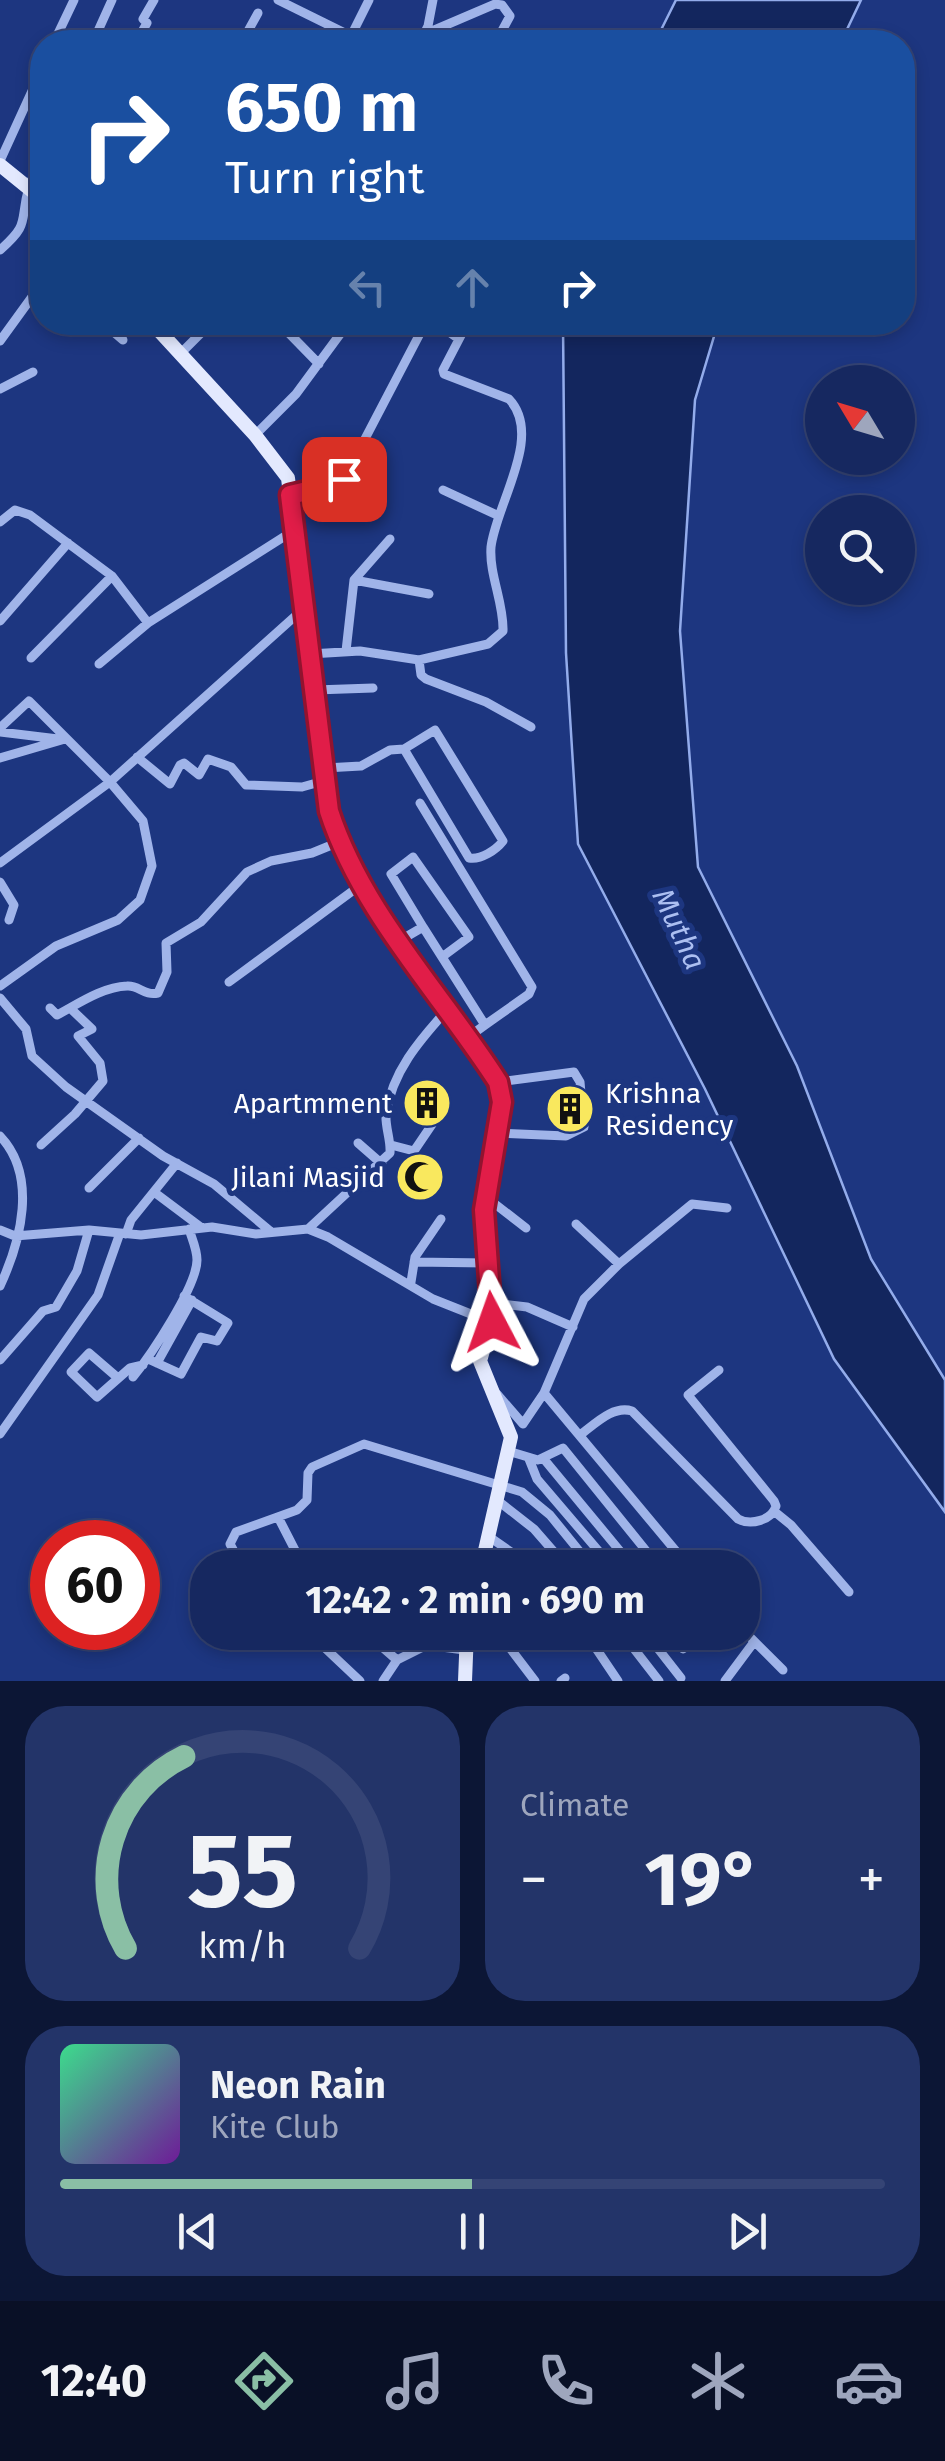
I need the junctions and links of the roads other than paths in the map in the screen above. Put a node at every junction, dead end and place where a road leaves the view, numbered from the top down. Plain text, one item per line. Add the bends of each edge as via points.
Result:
1 (74, 0) edge
2 (112, 0) edge
3 (154, 0) edge
4 (278, 0) edge
5 (369, 0) edge
6 (432, 0) edge
7 (509, 5) edge
8 (258, 13) dead end
9 (60, 30) edge
10 (99, 30) edge
11 (143, 30) edge
12 (249, 30) edge
13 (339, 30) edge
14 (355, 30) edge
15 (424, 30) edge
16 (439, 30) edge
17 (504, 30) edge
18 (30, 96) edge
19 (0, 163) edge
20 (29, 188) joint
21 (0, 250) edge
22 (30, 302) edge
23 (117, 335) edge
24 (162, 335) edge
25 (199, 335) edge
26 (291, 335) edge
27 (340, 335) edge
28 (419, 335) edge
29 (454, 335) edge
30 (462, 335) edge
31 (460, 339) junction
32 (0, 340) edge
33 (123, 340) dead end
34 (178, 355) junction
35 (320, 364) junction
36 (32, 372) dead end
37 (0, 389) edge
38 (255, 435) junction
39 (443, 490) dead end
40 (290, 495) junction
41 (499, 516) junction
42 (0, 522) edge
43 (293, 530) junction
44 (390, 540) dead end
45 (68, 543) junction
46 (112, 576) junction
47 (354, 580) junction
48 (429, 594) dead end
49 (302, 610) junction
50 (0, 621) edge
51 (148, 623) junction
52 (346, 651) junction
53 (310, 654) junction
54 (31, 658) dead end
55 (419, 660) junction
56 (100, 664) dead end
57 (373, 688) dead end
58 (315, 690) junction
59 (531, 727) dead end
60 (0, 730) edge
61 (65, 740) junction
62 (404, 749) junction
63 (136, 757) junction
64 (0, 758) edge
65 (326, 774) junction
66 (110, 782) junction
67 (420, 803) dead end
68 (339, 842) junction
69 (0, 846) edge
70 (10, 856) junction
71 (0, 864) edge
72 (0, 882) edge
73 (362, 884) junction
74 (9, 920) dead end
75 (423, 927) junction
76 (399, 941) junction
77 (442, 957) junction
78 (229, 982) dead end
79 (0, 986) edge
80 (0, 1000) edge
81 (50, 1008) dead end
82 (70, 1008) junction
83 (446, 1010) junction
84 (485, 1025) junction
85 (467, 1038) junction
86 (498, 1082) junction
87 (84, 1104) junction
88 (433, 1124) dead end
89 (0, 1136) edge
90 (138, 1138) junction
91 (495, 1140) junction
92 (358, 1143) dead end
93 (40, 1145) dead end
94 (390, 1145) junction
95 (177, 1163) junction
96 (382, 1164) junction
97 (90, 1188) dead end
98 (154, 1192) junction
99 (486, 1197) junction
100 (727, 1208) dead end
101 (441, 1219) dead end
102 (576, 1224) dead end
103 (202, 1228) junction
104 (526, 1228) dead end
105 (188, 1229) junction
106 (0, 1230) edge
107 (88, 1230) junction
108 (270, 1230) junction
109 (308, 1230) junction
110 (123, 1234) junction
111 (15, 1236) junction
112 (414, 1262) junction
113 (487, 1262) junction
114 (619, 1264) junction
115 (411, 1282) dead end
116 (0, 1286) edge
117 (188, 1298) junction
118 (492, 1303) junction
119 (492, 1322) junction
120 (573, 1327) junction
121 (0, 1360) edge
122 (149, 1363) junction
123 (719, 1370) dead end
124 (133, 1377) dead end
125 (118, 1378) junction
126 (492, 1388) junction
127 (544, 1392) junction
128 (0, 1434) edge
129 (580, 1435) junction
130 (508, 1451) junction
131 (542, 1458) junction
132 (529, 1460) junction
133 (498, 1494) junction
134 (775, 1512) junction
135 (278, 1517) junction
136 (488, 1536) junction
137 (233, 1550) edge
138 (295, 1550) edge
139 (485, 1550) edge
140 (508, 1550) edge
141 (552, 1550) edge
142 (578, 1550) edge
143 (598, 1550) edge
144 (619, 1550) edge
145 (645, 1550) edge
146 (675, 1550) edge
147 (848, 1592) dead end
148 (760, 1648) edge
149 (327, 1650) edge
150 (386, 1650) edge
151 (416, 1650) edge
152 (464, 1650) edge
153 (511, 1650) edge
154 (597, 1650) edge
155 (635, 1650) edge
156 (658, 1650) edge
157 (748, 1650) edge
158 (398, 1660) junction
159 (782, 1670) dead end
160 (680, 1678) dead end
161 (360, 1681) edge
162 (383, 1681) edge
163 (465, 1681) edge
164 (535, 1681) edge
165 (618, 1681) edge
166 (660, 1681) edge
167 (725, 1681) edge

1 - 9 street
2 - 10 street
3 - 11 street
4 - 13 street
5 - 14 street
6 - 15 street
7 - 16 street via 495,4
7 - 17 street
8 - 12 street
18 - 19 street
19 - 20 main road
20 - 21 street via 24,224
22 - 32 street
23 - 33 street
24 - 34 main road
25 - 34 street
26 - 35 street
27 - 35 street
28 - 40 street via 348,473 337,484
29 - 31 street
30 - 31 street
31 - 41 street via 444,374 508,398 519,414 518,461
34 - 38 main road
35 - 38 street
36 - 37 street
38 - 40 main road via 288,478
39 - 41 street
40 - 43 main road
41 - 55 street via 490,552 503,632 488,644
42 - 45 street via 22,510
43 - 49 main road
43 - 51 street
44 - 47 street
45 - 46 street
45 - 50 street
46 - 51 street
46 - 54 street
47 - 48 street
47 - 52 street
49 - 53 main road
49 - 63 street
51 - 56 street
52 - 53 street
52 - 55 street
53 - 58 main road
55 - 59 street via 426,679
57 - 58 street
58 - 65 main road
60 - 61 street
60 - 61 street via 29,701
61 - 64 street
61 - 66 street
62 - 62 street via 469,858 499,846 503,841 435,730
62 - 65 street
63 - 65 street via 170,784 180,764 199,775 208,760 231,766 246,786 302,786
63 - 66 street
65 - 68 main road
66 - 70 street
66 - 79 street via 148,832 152,866 140,900 111,924 56,946
67 - 84 street via 532,987
68 - 73 main road
68 - 82 street via 248,872 202,922 166,943 167,972 158,993 128,985
69 - 70 street
70 - 71 street
72 - 74 street via 14,904
73 - 76 main road
73 - 78 street
75 - 76 street
75 - 77 street
75 - 77 street via 391,874 413,857 469,936
76 - 83 main road
77 - 84 street
80 - 87 street via 26,1029 32,1056
81 - 82 street via 54,1015
82 - 87 street via 92,1029 78,1036 100,1063 103,1081
83 - 85 main road
83 - 94 street via 400,1069 386,1116
84 - 85 street
85 - 86 main road
86 - 91 main road via 502,1102
86 - 91 street via 574,1072 584,1127 566,1136
87 - 90 street
87 - 93 street
88 - 94 street via 414,1151
89 - 111 street via 24,1184
90 - 95 street
90 - 97 street
91 - 99 main road
92 - 96 street
94 - 96 street
95 - 98 street
95 - 108 street
96 - 109 street
98 - 103 street
98 - 110 street
99 - 104 street
99 - 113 main road
100 - 114 street via 692,1204
101 - 112 street
102 - 114 street
103 - 105 street
103 - 108 street
105 - 110 street
105 - 117 street via 198,1262
106 - 111 street
107 - 110 street
107 - 111 street
107 - 121 street via 77,1271 56,1307 43,1310
108 - 109 street
109 - 119 street via 433,1299
110 - 128 street via 98,1295
111 - 116 street
112 - 113 street
112 - 115 street
113 - 118 main road
114 - 120 street via 584,1299
117 - 122 street
117 - 122 street via 228,1323 217,1342 201,1337 181,1374
118 - 119 main road
118 - 120 street
119 - 126 main road via 480,1361
120 - 127 street
122 - 124 street
122 - 125 street
123 - 134 street via 688,1395 774,1501
125 - 125 street via 96,1398 71,1372 89,1353
126 - 127 street via 522,1424
126 - 130 main road via 511,1437
127 - 129 street
129 - 134 street via 613,1412 632,1411 738,1519 752,1523
129 - 146 street
130 - 132 street
130 - 133 main road
131 - 132 street
131 - 144 street
131 - 145 street via 563,1448
132 - 143 street via 537,1479
133 - 135 street via 364,1444 312,1467 307,1500
133 - 136 main road
133 - 141 street
133 - 142 street via 522,1492
134 - 147 street
135 - 137 street via 236,1532
135 - 138 street
136 - 139 main road
136 - 140 street
148 - 159 street
149 - 161 street
150 - 158 street
151 - 158 street
152 - 163 main road
153 - 164 street
154 - 165 street
155 - 166 street
156 - 160 street
157 - 167 street
158 - 162 street

